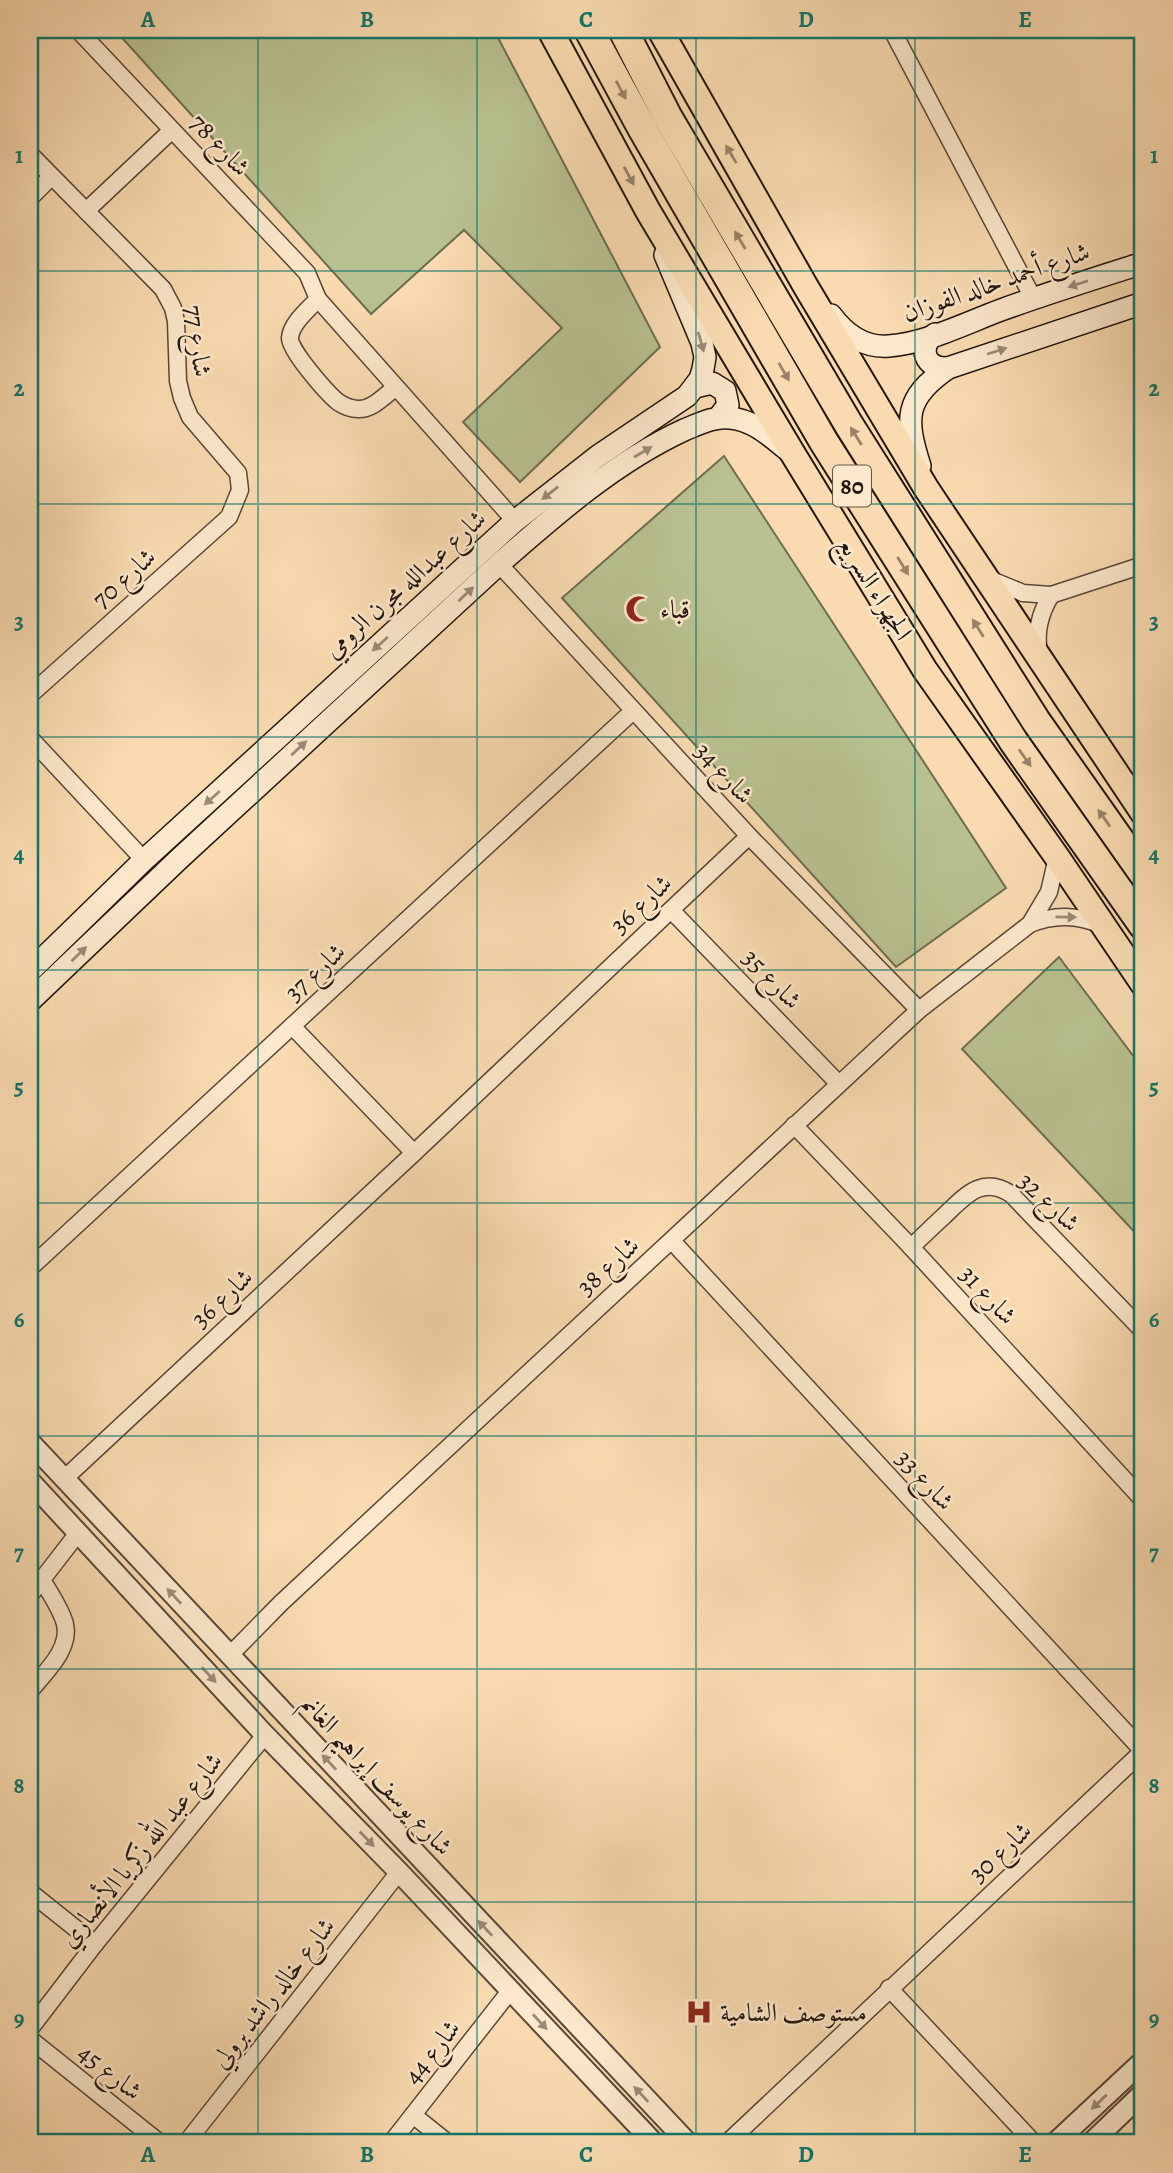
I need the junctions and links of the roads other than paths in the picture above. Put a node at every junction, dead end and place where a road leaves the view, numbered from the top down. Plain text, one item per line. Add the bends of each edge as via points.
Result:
1 (78, 30) edge
2 (550, 30) edge
3 (589, 30) edge
4 (622, 30) edge
5 (660, 30) edge
6 (892, 30) edge
7 (172, 130) junction
8 (30, 154) edge
9 (51, 177) junction
10 (30, 198) edge
11 (86, 211) junction
12 (648, 211) junction
13 (1143, 263) edge
14 (806, 287) junction
15 (318, 299) junction
16 (1033, 299) junction
17 (1143, 303) edge
18 (935, 334) junction
19 (948, 368) junction
20 (695, 387) junction
21 (395, 388) junction
22 (719, 417) junction
23 (793, 454) junction
24 (926, 488) junction
25 (240, 490) joint
26 (515, 521) junction
27 (499, 564) junction
28 (1143, 565) edge
29 (985, 577) junction
30 (1051, 595) junction
31 (1041, 662) junction
32 (30, 695) edge
33 (633, 711) junction
34 (30, 737) edge
35 (1143, 813) edge
36 (750, 836) junction
37 (1057, 857) junction
38 (144, 860) junction
39 (1143, 873) edge
40 (671, 910) junction
41 (1030, 923) junction
42 (1102, 925) junction
43 (1143, 925) edge
44 (30, 971) edge
45 (1143, 984) edge
46 (30, 1001) edge
47 (919, 1010) junction
48 (292, 1026) junction
49 (838, 1083) junction
50 (794, 1125) junction
51 (414, 1153) junction
52 (672, 1241) junction
53 (911, 1247) junction
54 (30, 1268) edge
55 (1143, 1331) edge
56 (30, 1442) edge
57 (64, 1479) junction
58 (30, 1481) edge
59 (1143, 1500) edge
60 (78, 1533) junction
61 (42, 1580) junction
62 (30, 1595) edge
63 (229, 1656) junction
64 (30, 1691) edge
65 (265, 1735) junction
66 (1143, 1751) edge
67 (399, 1872) junction
68 (31, 1897) edge
69 (95, 1944) junction
70 (889, 1988) junction
71 (510, 1991) junction
72 (30, 2029) edge
73 (30, 2039) edge
74 (1143, 2062) edge
75 (1143, 2093) edge
76 (413, 2115) junction
77 (160, 2143) edge
78 (186, 2143) edge
79 (391, 2143) edge
80 (448, 2143) edge
81 (654, 2143) edge
82 (688, 2143) edge
83 (727, 2143) edge
84 (1034, 2143) edge
85 (1055, 2143) edge
86 (1091, 2143) edge

1 - 7 street, شارع 78
2 -> 12 main road, الجهراء السريع
3 -> 43 highway, الجهراء السريع / 80 via 824,442 1014,742
39 -> 4 highway, 80 via 1036,721 849,425 667,116
14 -> 5 main road
6 - 16 street
7 - 11 street
7 - 15 street, شارع 78 via 307,273
8 - 9 street, شارع 77
9 - 10 street
9 - 11 street, شارع 77
11 - 25 street, شارع 77 via 163,289 176,321 182,398 190,417 238,473
12 -> 20 main road via 702,343 705,357
12 - 23 main road, الجهراء السريع
13 -> 16 main road, شارع أحمد خالد الفوزان
14 - 18 main road, شارع أحمد خالد الفوزان via 838,325 868,344 888,346
14 - 24 main road
15 - 21 street, شارع 78
15 - 21 street via 290,339 293,350 337,401 360,410
16 - 18 main road, شارع أحمد خالد الفوزان
19 -> 17 main road
18 - 19 main road via 924,348 925,357 930,365
19 - 24 main road via 919,391 909,422
20 - 22 main road via 712,383 724,391 728,405
20 -> 26 main road, شارع عبدالله مجرن الرومي
21 - 26 street, شارع 78
22 - 23 main road via 748,422
27 -> 22 main road, شارع عبدالله مجرن الرومي via 630,459 662,440
23 - 37 main road, الجهراء السريع via 925,670
24 - 29 main road
25 - 32 street, شارع 70 via 229,517
26 -> 38 main road, شارع عبدالله مجرن الرومي
27 - 33 street, شارع 34
46 -> 27 main road, شارع عبدالله مجرن الرومي
28 - 30 street
29 - 30 street via 1010,589
29 - 31 main road
30 - 31 street via 1038,628
31 - 35 main road
33 - 36 street, شارع 34
33 - 48 street, شارع 37
34 - 38 street
36 - 40 street, شارع 36
36 - 47 street, شارع 34
37 - 41 street, شارع 38 via 1049,892
37 - 42 main road, الجهراء السريع
38 - 44 main road, شارع عبدالله مجرن الرومي
40 - 49 street, شارع 35
40 - 51 street, شارع 36
41 -> 42 street, شارع 38 via 1065,916
41 - 47 street, شارع 38
42 - 45 main road, الجهراء السريع
47 - 49 street, شارع 38
48 - 51 street
48 - 54 street, شارع 37
49 - 50 street, شارع 38
50 - 52 street, شارع 38
50 - 53 street, شارع 31
51 - 57 street, شارع 36
52 - 63 street, شارع 38 via 291,1593
52 - 66 street, شارع 33
53 - 55 street, شارع 32 via 971,1191 1001,1187
53 - 59 street, شارع 31
56 - 57 street, شارع يوسف إبراهيم الغانم
63 -> 57 street, شارع يوسف إبراهيم الغانم
58 - 60 street, شارع يوسف إبراهيم الغانم
60 - 61 street
60 -> 65 street, شارع يوسف إبراهيم الغانم
61 - 62 street
61 - 64 street via 66,1630 59,1654
82 -> 63 street, شارع يوسف إبراهيم الغانم
65 -> 67 street, شارع يوسف إبراهيم الغانم
65 - 69 street, شارع عبد الله زكريا الأنصاري
66 - 70 street, شارع 30
67 - 71 street, شارع يوسف إبراهيم الغانم
67 - 78 street, شارع خالد راشد برولي
68 - 69 street
69 - 72 street, شارع عبد الله زكريا الأنصاري
70 - 83 street, شارع 30
70 - 84 street
71 - 76 street, شارع 44
71 -> 81 street, شارع يوسف إبراهيم الغانم
73 - 77 street, شارع 45
74 -> 85 street
75 - 86 street
76 - 79 street, شارع 44
76 - 80 street

